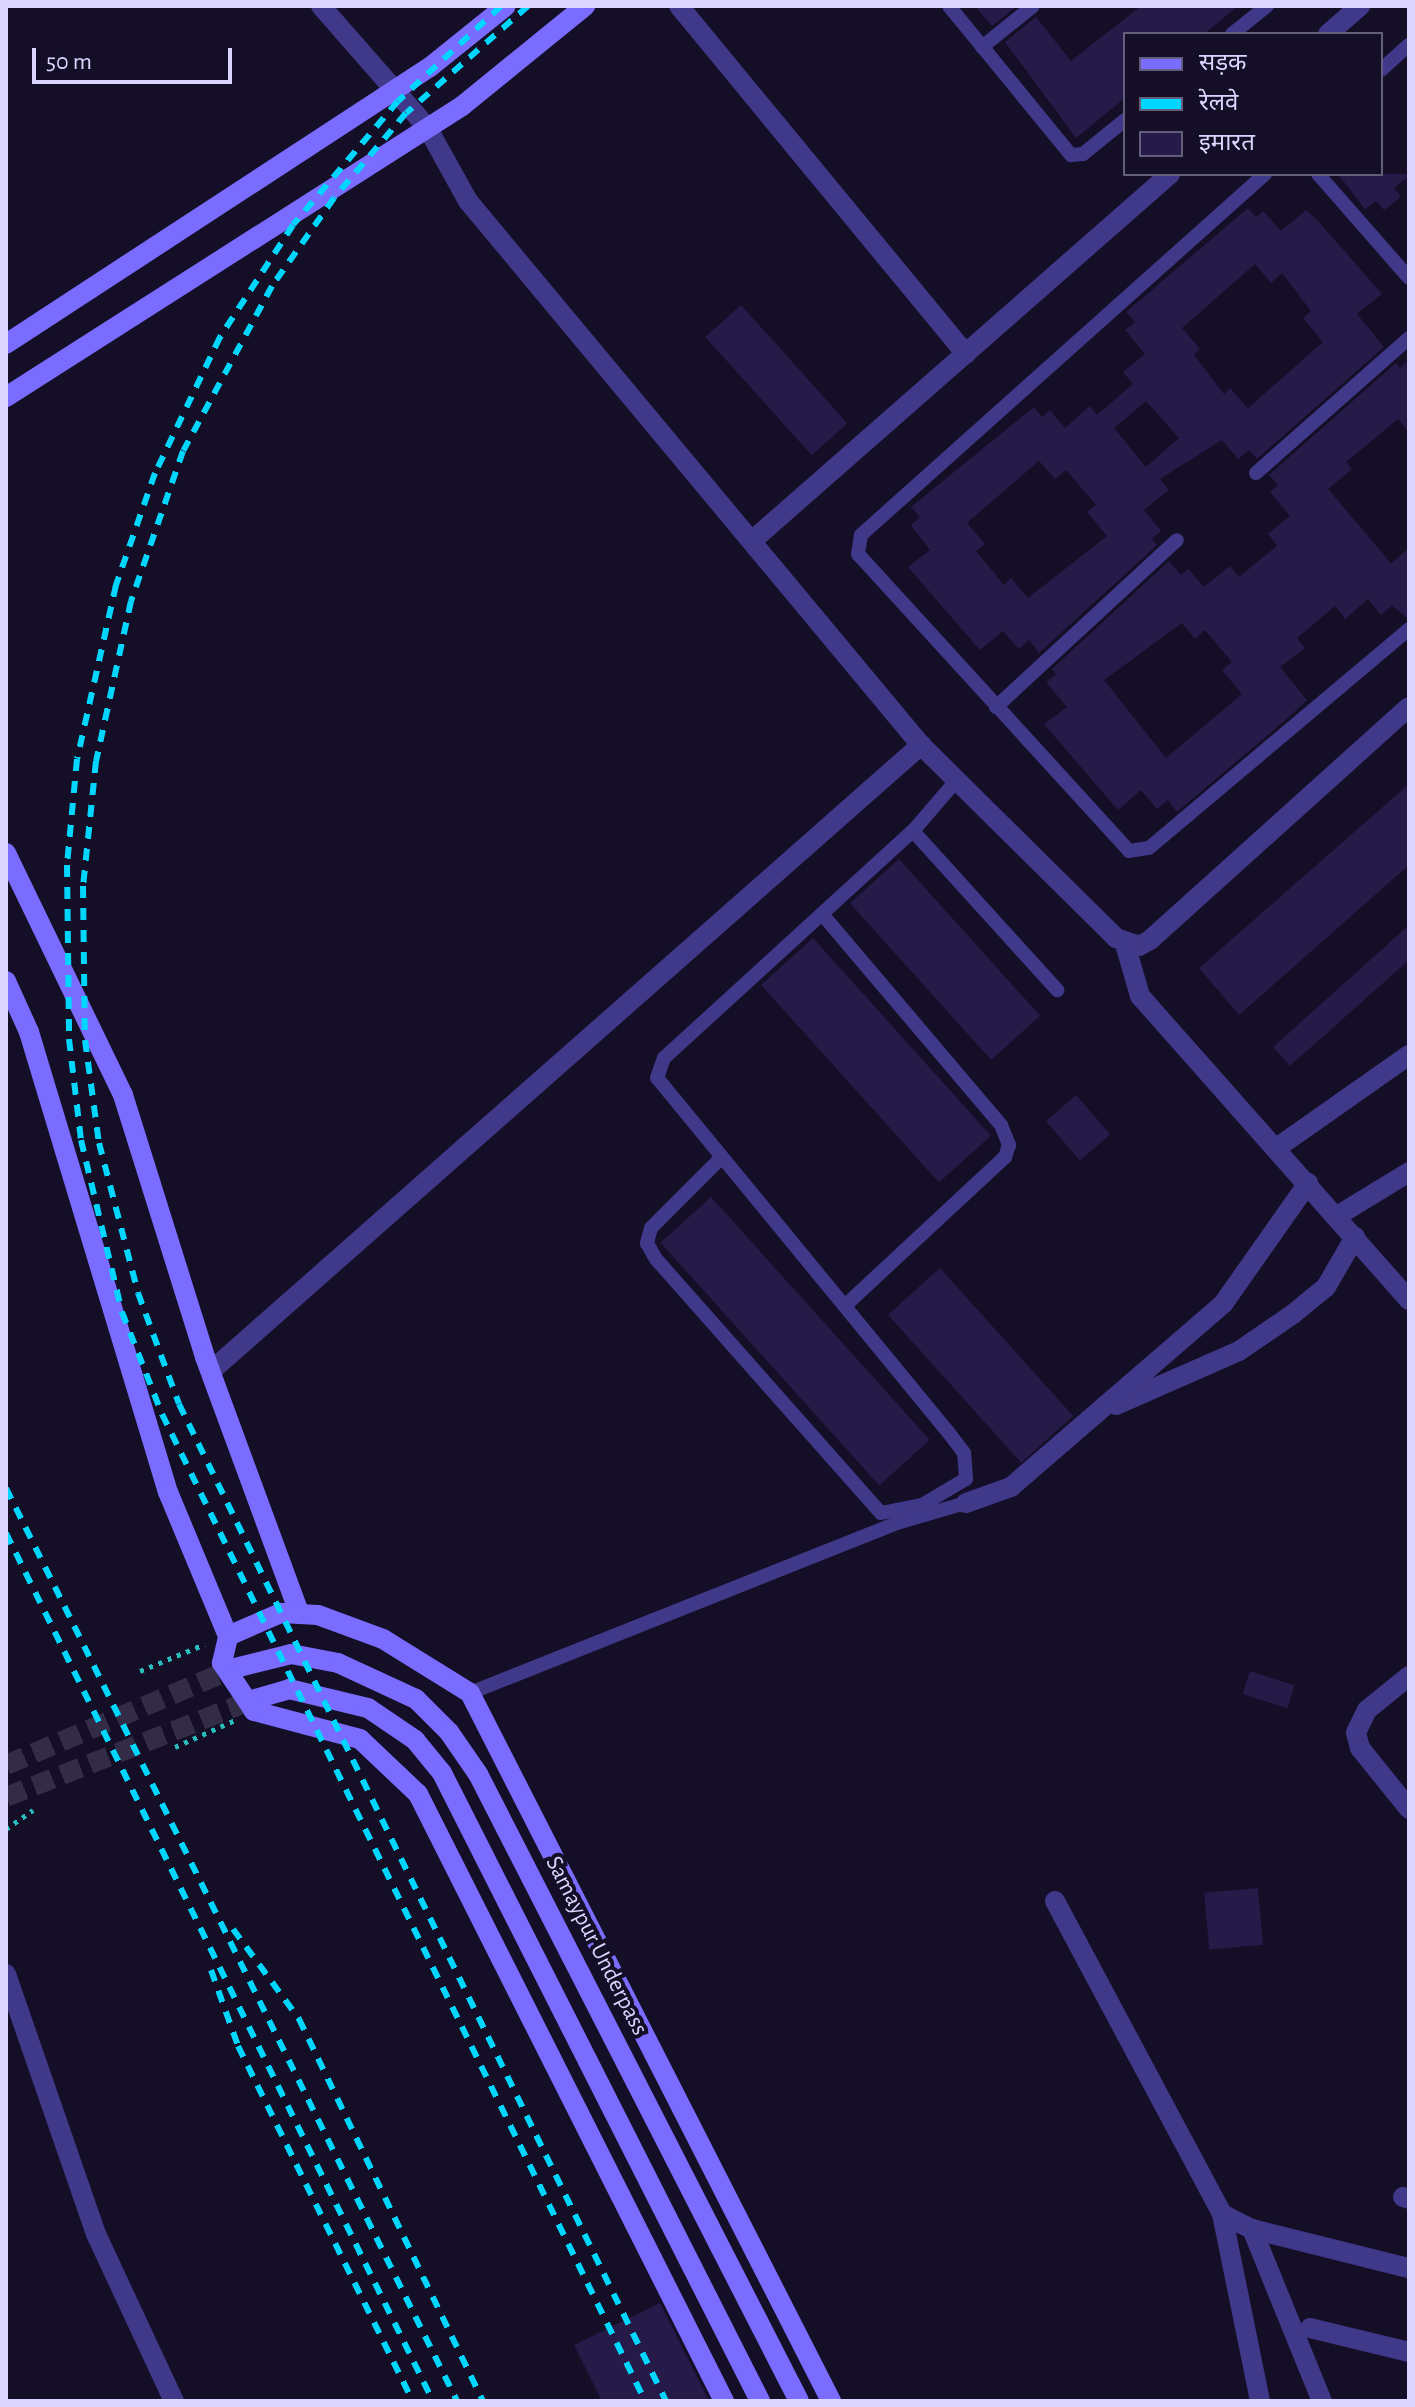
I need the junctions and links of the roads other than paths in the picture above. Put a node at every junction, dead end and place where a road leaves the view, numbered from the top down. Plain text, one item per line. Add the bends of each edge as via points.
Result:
1 (321, 6) edge
2 (506, 6) edge
3 (585, 6) edge
4 (679, 6) edge
5 (949, 6) edge
6 (1033, 6) edge
7 (1241, 6) edge
8 (1267, 6) edge
9 (1360, 6) edge
10 (1251, 19) junction
11 (1235, 32) edge
12 (1330, 32) edge
13 (1409, 45) edge
14 (982, 47) junction
15 (1383, 68) edge
16 (395, 88) junction
17 (1123, 122) edge
18 (427, 127) junction
19 (1168, 176) edge
20 (1263, 176) edge
21 (1320, 176) edge
22 (1406, 270) edge
23 (1409, 338) edge
24 (6, 344) edge
25 (966, 354) junction
26 (6, 397) edge
27 (1256, 473) dead end
28 (753, 540) junction
29 (1177, 540) dead end
30 (1409, 629) edge
31 (996, 707) junction
32 (1409, 707) edge
33 (921, 745) junction
34 (955, 782) junction
35 (913, 831) junction
36 (6, 853) edge
37 (822, 914) junction
38 (1125, 944) junction
39 (6, 981) edge
40 (1057, 990) dead end
41 (1409, 1055) edge
42 (1278, 1147) junction
43 (721, 1158) junction
44 (1409, 1172) edge
45 (1308, 1183) junction
46 (1337, 1216) junction
47 (1355, 1237) junction
48 (1409, 1300) edge
49 (847, 1304) junction
50 (211, 1371) junction
51 (1090, 1416) junction
52 (966, 1503) joint
53 (299, 1612) junction
54 (228, 1636) junction
55 (235, 1668) tunnel mouth
56 (1409, 1676) edge
57 (470, 1693) junction
58 (255, 1699) tunnel mouth
59 (1409, 1809) edge
60 (1055, 1901) dead end
61 (6, 1974) edge
62 (1222, 2214) junction
63 (1252, 2229) junction
64 (1409, 2268) edge
65 (1310, 2328) dead end
66 (1409, 2352) edge
67 (174, 2401) edge
68 (724, 2401) edge
69 (760, 2401) edge
70 (799, 2401) edge
71 (831, 2401) edge
72 (1260, 2401) edge
73 (1322, 2401) edge

1 - 16 street
2 - 16 street
3 - 18 street
4 - 25 street
5 - 14 lane
6 - 14 lane
7 - 10 lane
8 - 10 lane
9 - 12 street
10 - 11 lane
13 - 15 lane
14 - 17 lane via 1071,155 1083,154
16 - 18 street
16 - 24 street
18 - 26 street
18 - 28 street via 468,201
19 - 25 street
20 - 31 lane via 856,542 858,554
21 - 22 lane
23 - 27 lane
25 - 28 street
28 - 33 street
29 - 31 lane
30 - 31 lane via 1140,852 1120,846
32 - 38 street via 1150,940
33 - 34 street
33 - 50 street
34 - 35 lane
34 - 38 street
35 - 37 lane
35 - 40 lane
36 - 50 street via 123,1095
37 - 43 lane via 658,1066 662,1090
37 - 49 lane via 1001,1125 1009,1145 1005,1157
38 - 42 street via 1140,996
39 - 54 street via 29,1032 168,1492
41 - 42 street
42 - 45 street
43 - 49 lane
43 - 49 lane via 651,1228 651,1251 881,1513 891,1514 966,1479 964,1453
44 - 46 street
45 - 46 street
45 - 51 street via 1250,1275 1223,1304
46 - 47 street
47 - 48 street
47 - 51 street via 1326,1287 1239,1351
50 - 53 street
51 - 52 street via 1011,1487
52 - 57 lane via 900,1522
53 - 54 street
53 - 57 street via 383,1639
54 - 68 street via 222,1663 254,1711 360,1739 418,1794
55 - 70 street, Samaypur Underpass via 279,1655 338,1663 416,1699 458,1743
56 - 59 street via 1367,1710 1356,1733 1360,1748
57 - 71 street
58 - 69 street via 289,1689 368,1708 415,1740 442,1773
60 - 62 street
61 - 67 street via 96,2234
62 - 63 street
62 - 72 street
63 - 64 street
63 - 73 street
65 - 66 street

